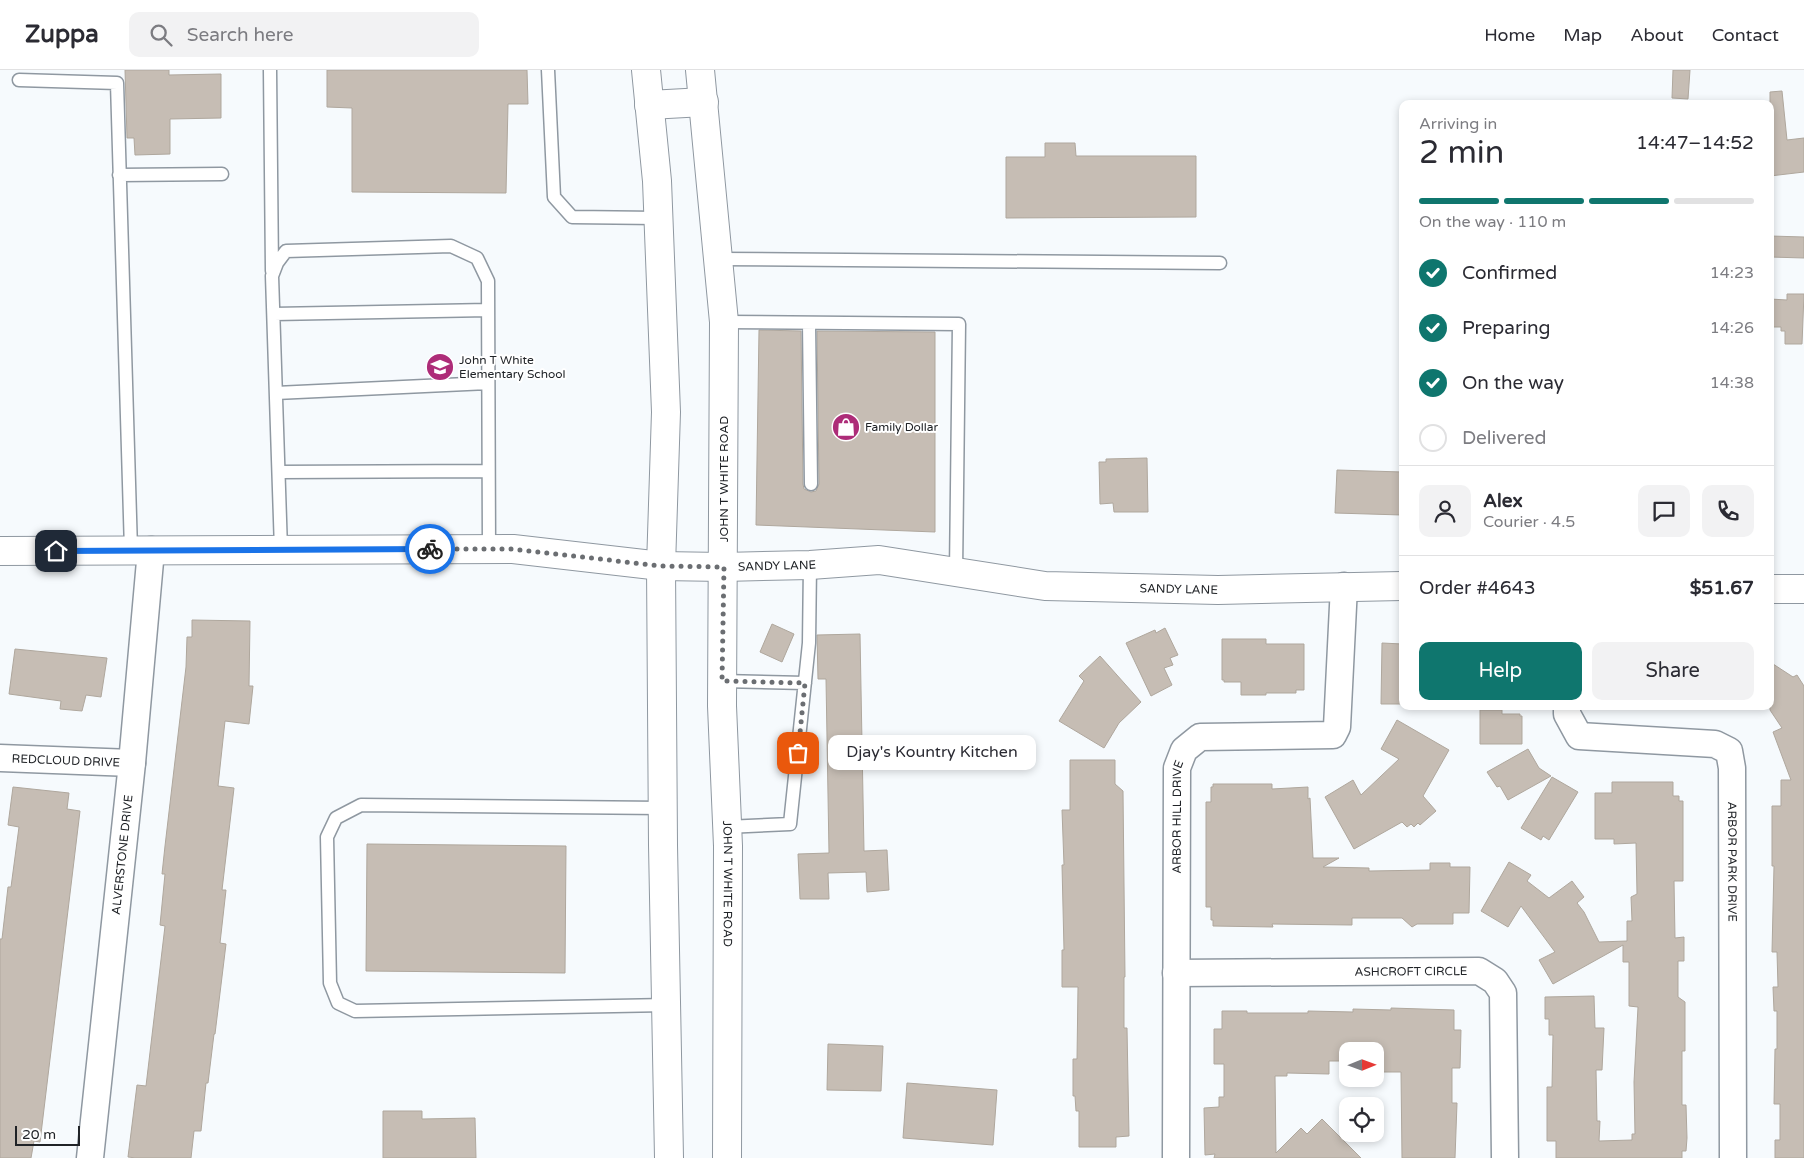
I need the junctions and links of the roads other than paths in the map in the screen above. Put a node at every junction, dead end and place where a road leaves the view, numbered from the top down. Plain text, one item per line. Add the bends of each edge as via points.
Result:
1 (270, 70) edge
2 (548, 70) edge
3 (646, 70) edge
4 (700, 70) edge
5 (20, 80) dead end
6 (704, 102) junction
7 (649, 104) junction
8 (222, 174) dead end
9 (119, 175) junction
10 (658, 218) junction
11 (718, 258) junction
12 (1220, 263) dead end
13 (272, 276) junction
14 (488, 310) junction
15 (274, 314) junction
16 (724, 322) junction
17 (810, 323) junction
18 (488, 383) junction
19 (276, 393) junction
20 (488, 471) junction
21 (279, 472) junction
22 (811, 484) dead end
23 (489, 549) junction
24 (141, 550) junction
25 (281, 550) junction
26 (0, 552) edge
27 (810, 565) junction
28 (661, 566) junction
29 (724, 567) junction
30 (956, 572) junction
31 (1344, 586) junction
32 (1399, 586) edge
33 (1774, 589) edge
34 (1804, 589) edge
35 (722, 681) junction
36 (805, 683) junction
37 (1567, 710) edge
38 (0, 758) edge
39 (132, 763) junction
40 (663, 808) junction
41 (726, 827) junction
42 (1176, 973) junction
43 (667, 1005) junction
44 (90, 1158) edge
45 (669, 1158) edge
46 (727, 1158) edge
47 (1176, 1158) edge
48 (1505, 1158) edge
49 (1733, 1158) edge

1 - 13 lane
2 - 10 lane via 554,197 572,217
3 - 7 main road
4 - 6 main road, JOHN T WHITE ROAD
5 - 9 lane via 117,83
6 - 7 main road
6 - 11 main road, JOHN T WHITE ROAD
7 - 10 main road
8 - 9 lane
9 - 24 lane
10 - 28 main road via 666,412
11 - 12 lane
11 - 16 main road, JOHN T WHITE ROAD
13 - 14 lane via 286,251 451,246 477,258 488,281
13 - 15 lane
14 - 15 lane
14 - 18 lane
15 - 19 lane
16 - 17 lane
16 - 29 main road, JOHN T WHITE ROAD
17 - 22 lane
17 - 30 lane via 959,324
18 - 19 lane
18 - 20 lane
19 - 21 lane
20 - 21 lane
20 - 23 lane
21 - 25 lane
23 - 25 main road, SANDY LANE
23 - 28 main road, SANDY LANE
24 - 25 main road, SANDY LANE
24 - 26 main road, SANDY LANE
24 - 39 street, ALVERSTONE DRIVE
27 - 29 main road, SANDY LANE
27 - 30 main road, SANDY LANE via 879,560
27 - 36 lane
28 - 29 main road, SANDY LANE
28 - 40 main road
29 - 35 main road, JOHN T WHITE ROAD
30 - 31 main road, SANDY LANE via 1045,586 1218,590
31 - 32 main road, SANDY LANE
31 - 42 street, ARBOR HILL DRIVE via 1337,727 1333,735 1200,737 1184,750 1177,768
33 - 34 main road
35 - 36 lane
35 - 41 main road, JOHN T WHITE ROAD
36 - 41 lane via 790,824
37 - 49 street, ARBOR PARK DRIVE via 1580,736 1714,744 1729,751 1732,768
38 - 39 street, REDCLOUD DRIVE
39 - 44 street, ALVERSTONE DRIVE
40 - 43 main road
40 - 43 lane via 361,805 336,818 327,837 327,846 330,983 338,1003 355,1011
41 - 46 main road, JOHN T WHITE ROAD
42 - 47 street, ARBOR HILL DRIVE
42 - 48 street, ASHCROFT CIRCLE via 1479,972 1495,981 1503,993
43 - 45 main road

